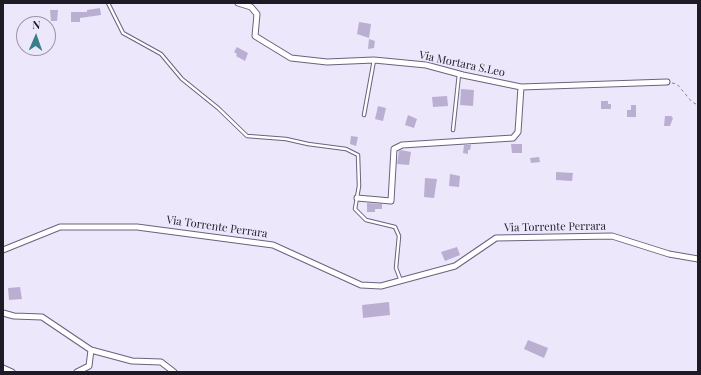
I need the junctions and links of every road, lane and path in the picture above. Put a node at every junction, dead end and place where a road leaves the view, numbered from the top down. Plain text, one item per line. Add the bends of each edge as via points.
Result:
1 (108, 3) edge
2 (238, 3) edge
3 (374, 60) junction
4 (459, 74) junction
5 (667, 82) joint
6 (521, 87) junction
7 (698, 105) edge
8 (364, 115) dead end
9 (454, 130) dead end
10 (357, 198) junction
11 (3, 250) edge
12 (698, 259) edge
13 (401, 281) junction
14 (3, 313) edge
15 (91, 350) junction
16 (3, 368) edge
17 (12, 372) edge
18 (77, 372) edge
19 (174, 372) edge

1 - 10 lane via 124,33 161,54 182,79 247,136 286,139 346,149 358,155
2 - 3 street, Via Mortara S.Leo via 251,7 257,14 255,36 291,58 327,62
3 - 4 street, Via Mortara S.Leo via 426,65
3 - 8 lane
4 - 6 street, Via Mortara S.Leo
4 - 9 lane
5 - 6 street, Via Mortara S.Leo
5 - 7 path via 677,84 692,102
6 - 10 street via 518,132 513,138 402,146 394,149 390,201
10 - 13 lane via 355,208 366,220 395,227 398,236 396,268
11 - 13 street, Via Torrente Perrara via 60,227 137,226 272,245 361,285 381,286
12 - 13 street, Via Torrente Perrara via 669,254 612,236 496,238 455,266
14 - 15 street via 42,317
15 - 18 street via 89,366
15 - 19 street via 132,361 161,362
16 - 17 street

